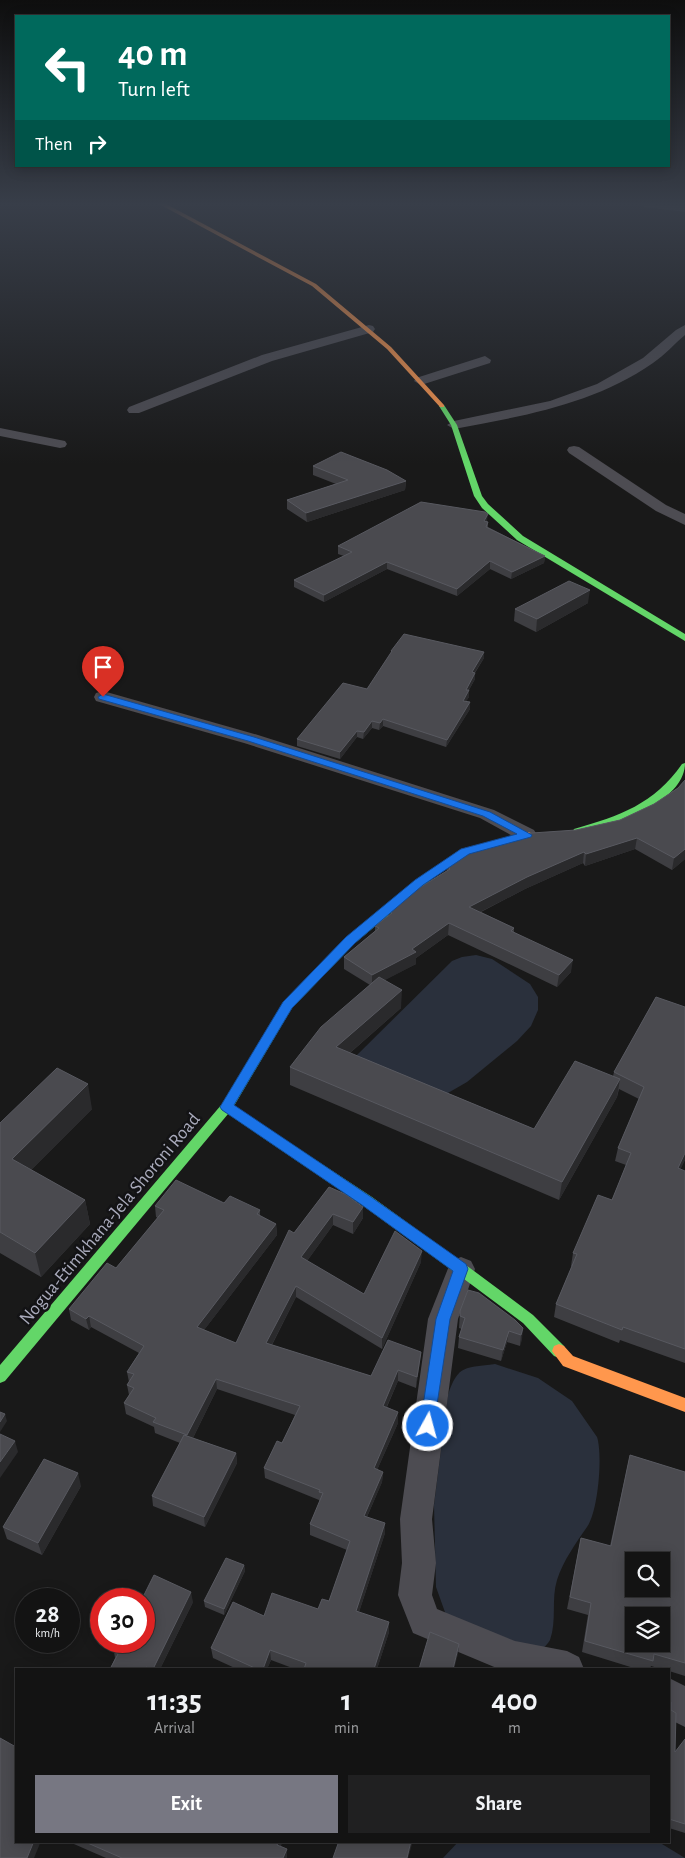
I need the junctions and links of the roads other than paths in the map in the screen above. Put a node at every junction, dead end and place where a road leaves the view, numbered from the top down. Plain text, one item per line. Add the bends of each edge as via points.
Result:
1 (321, 291) edge
2 (369, 329) junction
3 (685, 329) edge
4 (485, 360) dead end
5 (421, 381) junction
6 (134, 410) dead end
7 (454, 425) junction
8 (0, 432) edge
9 (60, 444) dead end
10 (574, 450) dead end
11 (685, 520) edge
12 (685, 638) edge
13 (103, 697) dead end
14 (685, 766) edge
15 (565, 833) edge
16 (532, 834) joint
17 (227, 1107) junction
18 (461, 1269) junction
19 (0, 1376) edge
20 (685, 1405) edge
21 (562, 1668) edge
22 (670, 1697) edge
23 (685, 1708) edge

1 - 2 main road
2 - 5 main road
2 - 6 street via 267,358
3 - 7 street via 646,362 592,393 513,414
4 - 5 street
5 - 7 main road
7 - 12 main road via 478,496 496,518 520,538
8 - 9 street
10 - 11 street via 660,508
13 - 16 street via 251,739 487,814
14 - 15 main road via 666,793 642,809 608,824
16 - 17 main road, Nogua-Etimkhana-Jela Shoroni Road via 465,851 419,882 350,940 288,1005
17 - 18 main road
17 - 19 main road, Nogua-Etimkhana-Jela Shoroni Road
18 - 20 main road via 528,1319 568,1361
18 - 21 street via 443,1319 433,1388 416,1519 419,1563 415,1595 424,1621 515,1658
22 - 23 street

